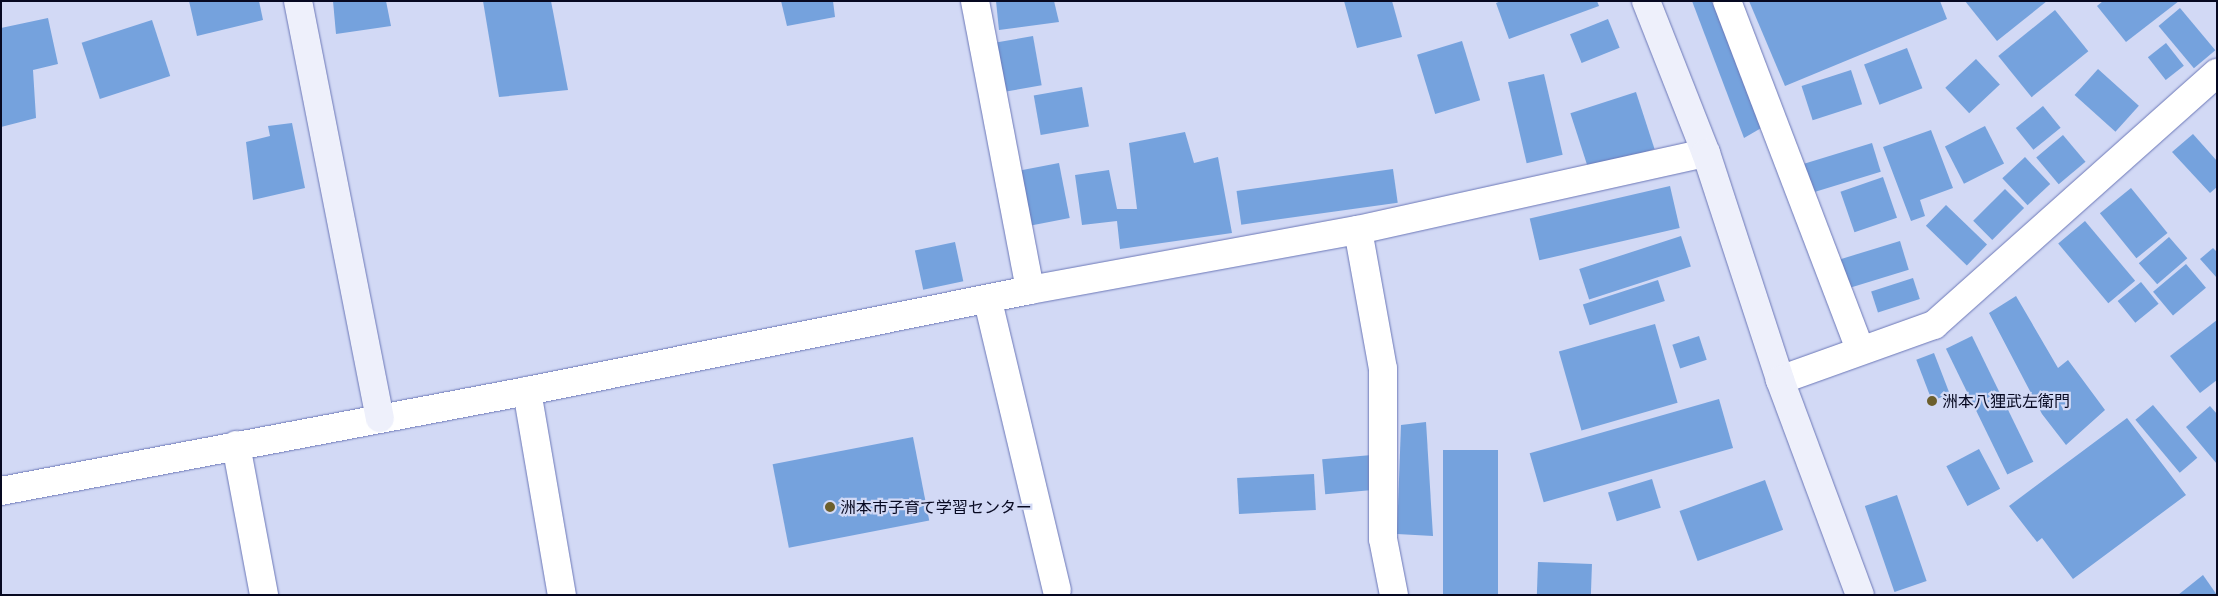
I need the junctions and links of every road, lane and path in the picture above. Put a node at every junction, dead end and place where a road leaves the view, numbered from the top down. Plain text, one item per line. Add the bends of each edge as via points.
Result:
1 (298, 1) edge
2 (975, 1) edge
3 (1646, 1) edge
4 (1727, 1) edge
5 (2217, 73) edge
6 (1706, 153) junction
7 (1358, 230) junction
8 (1030, 290) junction
9 (988, 300) junction
10 (1860, 350) junction
11 (1780, 380) junction
12 (527, 391) junction
13 (380, 418) junction
14 (236, 444) junction
15 (1, 490) edge
16 (1056, 590) dead end
17 (264, 595) edge
18 (562, 595) edge
19 (1394, 595) edge
20 (1860, 595) edge

1 - 13 street
2 - 8 street
3 - 6 street
4 - 10 street
5 - 10 street via 1934,325
6 - 7 street
6 - 11 street
7 - 8 street
7 - 19 street via 1383,370 1383,539
8 - 9 street
9 - 12 street
9 - 16 street
10 - 11 street
11 - 20 street
12 - 13 street
12 - 18 street
13 - 14 street
14 - 15 street
14 - 17 street

